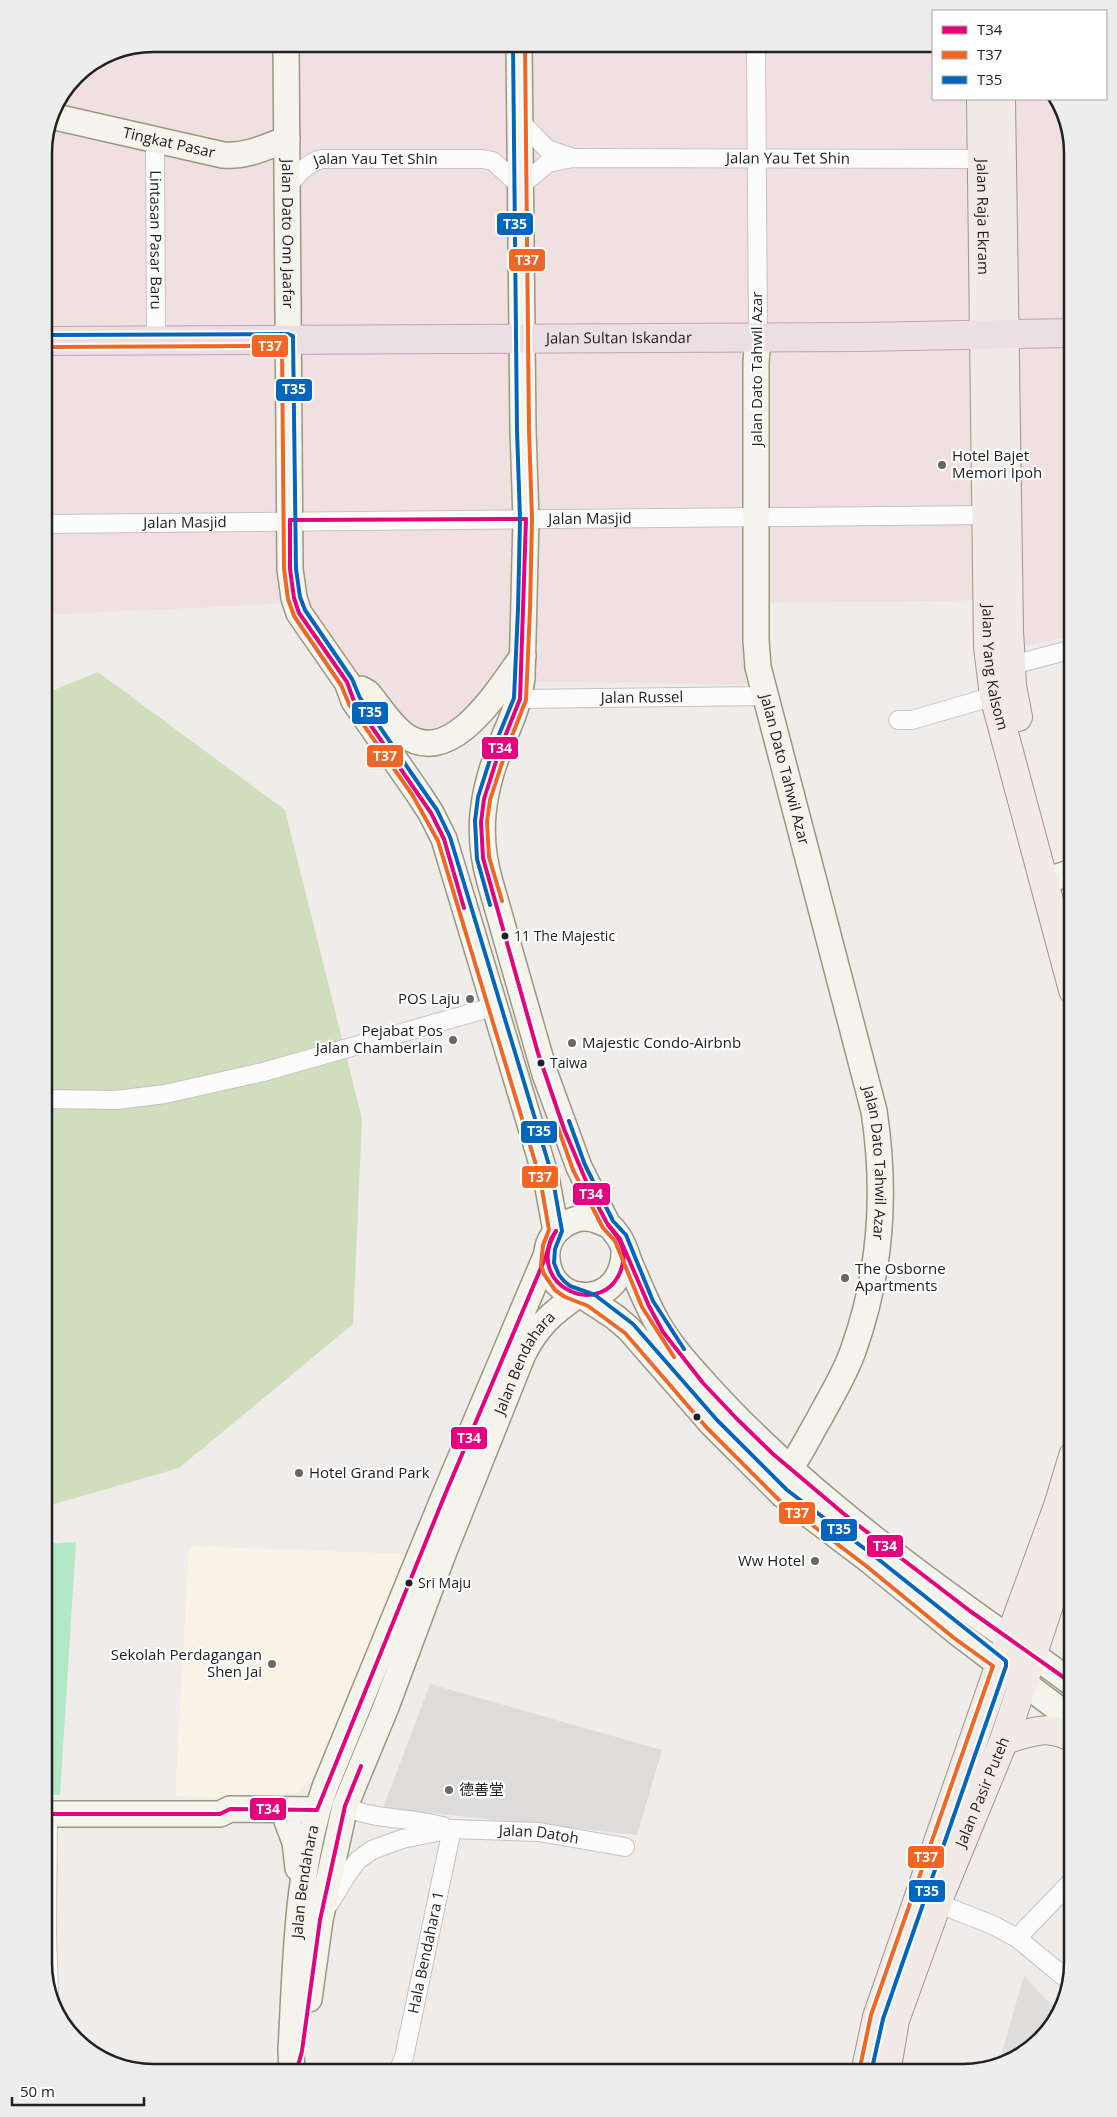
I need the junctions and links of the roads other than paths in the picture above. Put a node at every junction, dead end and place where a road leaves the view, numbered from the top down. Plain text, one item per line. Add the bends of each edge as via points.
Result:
1 (286, 52) edge
2 (520, 52) edge
3 (756, 53) edge
4 (981, 100) edge
5 (1001, 100) edge
6 (59, 118) edge
7 (520, 121) junction
8 (155, 140) junction
9 (287, 140) junction
10 (573, 158) junction
11 (757, 158) junction
12 (992, 159) junction
13 (288, 186) junction
14 (520, 186) junction
15 (1064, 333) edge
16 (994, 335) junction
17 (758, 338) junction
18 (522, 339) junction
19 (288, 340) junction
20 (53, 341) edge
21 (156, 341) junction
22 (986, 515) junction
23 (756, 517) junction
24 (526, 519) junction
25 (290, 520) junction
26 (53, 524) edge
27 (1064, 652) edge
28 (523, 656) junction
29 (998, 678) junction
30 (347, 682) junction
31 (764, 696) junction
32 (520, 699) junction
33 (898, 720) dead end
34 (1060, 876) edge
35 (1064, 889) edge
36 (1064, 911) edge
37 (493, 1007) junction
38 (52, 1099) edge
39 (608, 1225) junction
40 (556, 1231) junction
41 (624, 1248) junction
42 (546, 1256) junction
43 (581, 1295) junction
44 (495, 1401) junction
45 (790, 1468) junction
46 (1064, 1486) edge
47 (1064, 1560) edge
48 (1009, 1638) junction
49 (1033, 1654) junction
50 (1000, 1664) junction
51 (1064, 1677) edge
52 (1024, 1682) junction
53 (1064, 1713) edge
54 (378, 1728) junction
55 (1064, 1734) edge
56 (1004, 1740) junction
57 (330, 1776) junction
58 (346, 1806) junction
59 (257, 1810) junction
60 (52, 1814) edge
61 (220, 1814) junction
62 (318, 1817) junction
63 (287, 1821) junction
64 (452, 1830) junction
65 (625, 1847) dead end
66 (1064, 1889) edge
67 (928, 1900) junction
68 (310, 1914) junction
69 (1017, 1938) junction
70 (1064, 1977) edge
71 (297, 2064) edge
72 (401, 2064) edge
73 (867, 2064) edge
74 (888, 2064) edge

1 - 9 main road, Jalan Dato Onn Jaafar
2 - 7 main road
3 - 11 street, Jalan Dato Tahwil Azar
4 - 12 main road, Jalan Raja Ekram
5 - 12 main road, Jalan Raja Ekram
6 - 8 main road, Tingkat Pasar
7 - 10 street, Jalan Yau Tet Shin via 547,149
7 - 14 main road
8 - 9 main road, Tingkat Pasar via 234,156
8 - 21 street, Lintasan Pasar Baru
9 - 13 main road, Jalan Dato Onn Jaafar
10 - 11 street, Jalan Yau Tet Shin
10 - 14 street, Jalan Yau Tet Shin via 548,163
11 - 12 street, Jalan Yau Tet Shin
11 - 17 street, Jalan Dato Tahwil Azar
12 - 16 main road, Jalan Raja Ekram
13 - 14 street, Jalan Yau Tet Shin via 304,168 322,159 482,159 492,161
13 - 19 main road, Jalan Dato Onn Jaafar
14 - 18 main road
15 - 16 highway, Jalan Sultan Iskandar
16 - 17 highway, Jalan Sultan Iskandar
16 - 22 main road, Jalan Yang Kalsom
16 - 29 main road, Jalan Yang Kalsom
17 - 18 highway, Jalan Sultan Iskandar
17 - 23 main road, Jalan Dato Tahwil Azar
18 - 19 highway, Jalan Sultan Iskandar
18 - 24 main road
19 - 21 highway, Jalan Sultan Iskandar
19 - 25 main road, Jalan Dato Onn Jaafar
20 - 21 highway, Jalan Sultan Iskandar
22 - 23 street, Jalan Masjid
22 - 29 main road, Jalan Yang Kalsom via 988,646
23 - 24 street, Jalan Masjid
23 - 31 main road, Jalan Dato Tahwil Azar via 756,640
24 - 25 street, Jalan Masjid
24 - 28 main road
25 - 26 street, Jalan Masjid
25 - 30 main road, Jalan Dato Onn Jaafar via 290,569 294,598 304,621
27 - 29 street
28 - 30 main road via 470,724 453,736 436,742 419,742 404,734 368,693
28 - 32 main road
29 - 33 street via 912,720
29 - 34 main road, Jalan Yang Kalsom via 1016,710
30 - 37 main road, Jalan Dato Onn Jaafar via 354,701 431,813 444,839
31 - 32 street, Jalan Russel
31 - 45 main road, Jalan Dato Tahwil Azar via 874,1111 881,1180 875,1259 854,1348 834,1393
32 - 39 main road via 484,799 483,858 548,1082 580,1167
34 - 35 main road, Jalan Yang Kalsom
34 - 36 main road, Jalan Yang Kalsom
37 - 38 street via 263,1072 165,1094 116,1100
37 - 40 main road, Jalan Dato Onn Jaafar via 546,1177
39 - 40 main road via 587,1218 575,1219
39 - 41 main road
40 - 42 main road
41 - 43 main road via 620,1276 610,1287 597,1294
41 - 45 main road via 647,1304 670,1342 730,1412
42 - 43 main road via 552,1277 568,1292
42 - 44 main road, Jalan Bendahara
43 - 44 main road, Jalan Bendahara via 541,1324
43 - 50 main road via 629,1329 712,1424 783,1495
44 - 54 main road, Jalan Bendahara
44 - 57 main road, Jalan Bendahara via 444,1497
45 - 48 main road via 896,1554
46 - 48 main road
47 - 49 main road
48 - 49 main road
48 - 50 main road, Jalan Pasir Puteh
48 - 52 main road
49 - 51 main road
49 - 52 main road
50 - 52 main road
50 - 67 main road, Jalan Pasir Puteh
52 - 53 main road
52 - 56 main road, Jalan Pasir Puteh
54 - 58 main road, Jalan Bendahara
54 - 62 main road via 350,1766 334,1803
55 - 56 main road via 1054,1729 1044,1730
56 - 67 main road, Jalan Pasir Puteh
57 - 59 main road via 291,1798
57 - 62 main road, Jalan Bendahara
58 - 64 street, Jalan Datoh via 359,1813
58 - 68 main road, Jalan Bendahara
59 - 61 main road via 230,1809
59 - 62 main road
60 - 61 main road
61 - 63 main road via 230,1820
62 - 63 main road
62 - 68 main road via 326,1829 320,1890
63 - 68 main road via 296,1842
64 - 65 street, Jalan Datoh via 539,1832
64 - 68 street, Jalan Datoh via 402,1839 372,1850 358,1860
64 - 72 street, Hala Bendahara 1
66 - 69 street
67 - 69 street via 993,1925
67 - 73 main road, Jalan Pasir Puteh via 876,2017
67 - 74 main road, Jalan Pasir Puteh via 895,2020
68 - 71 main road, Jalan Bendahara via 302,2051
69 - 70 street

